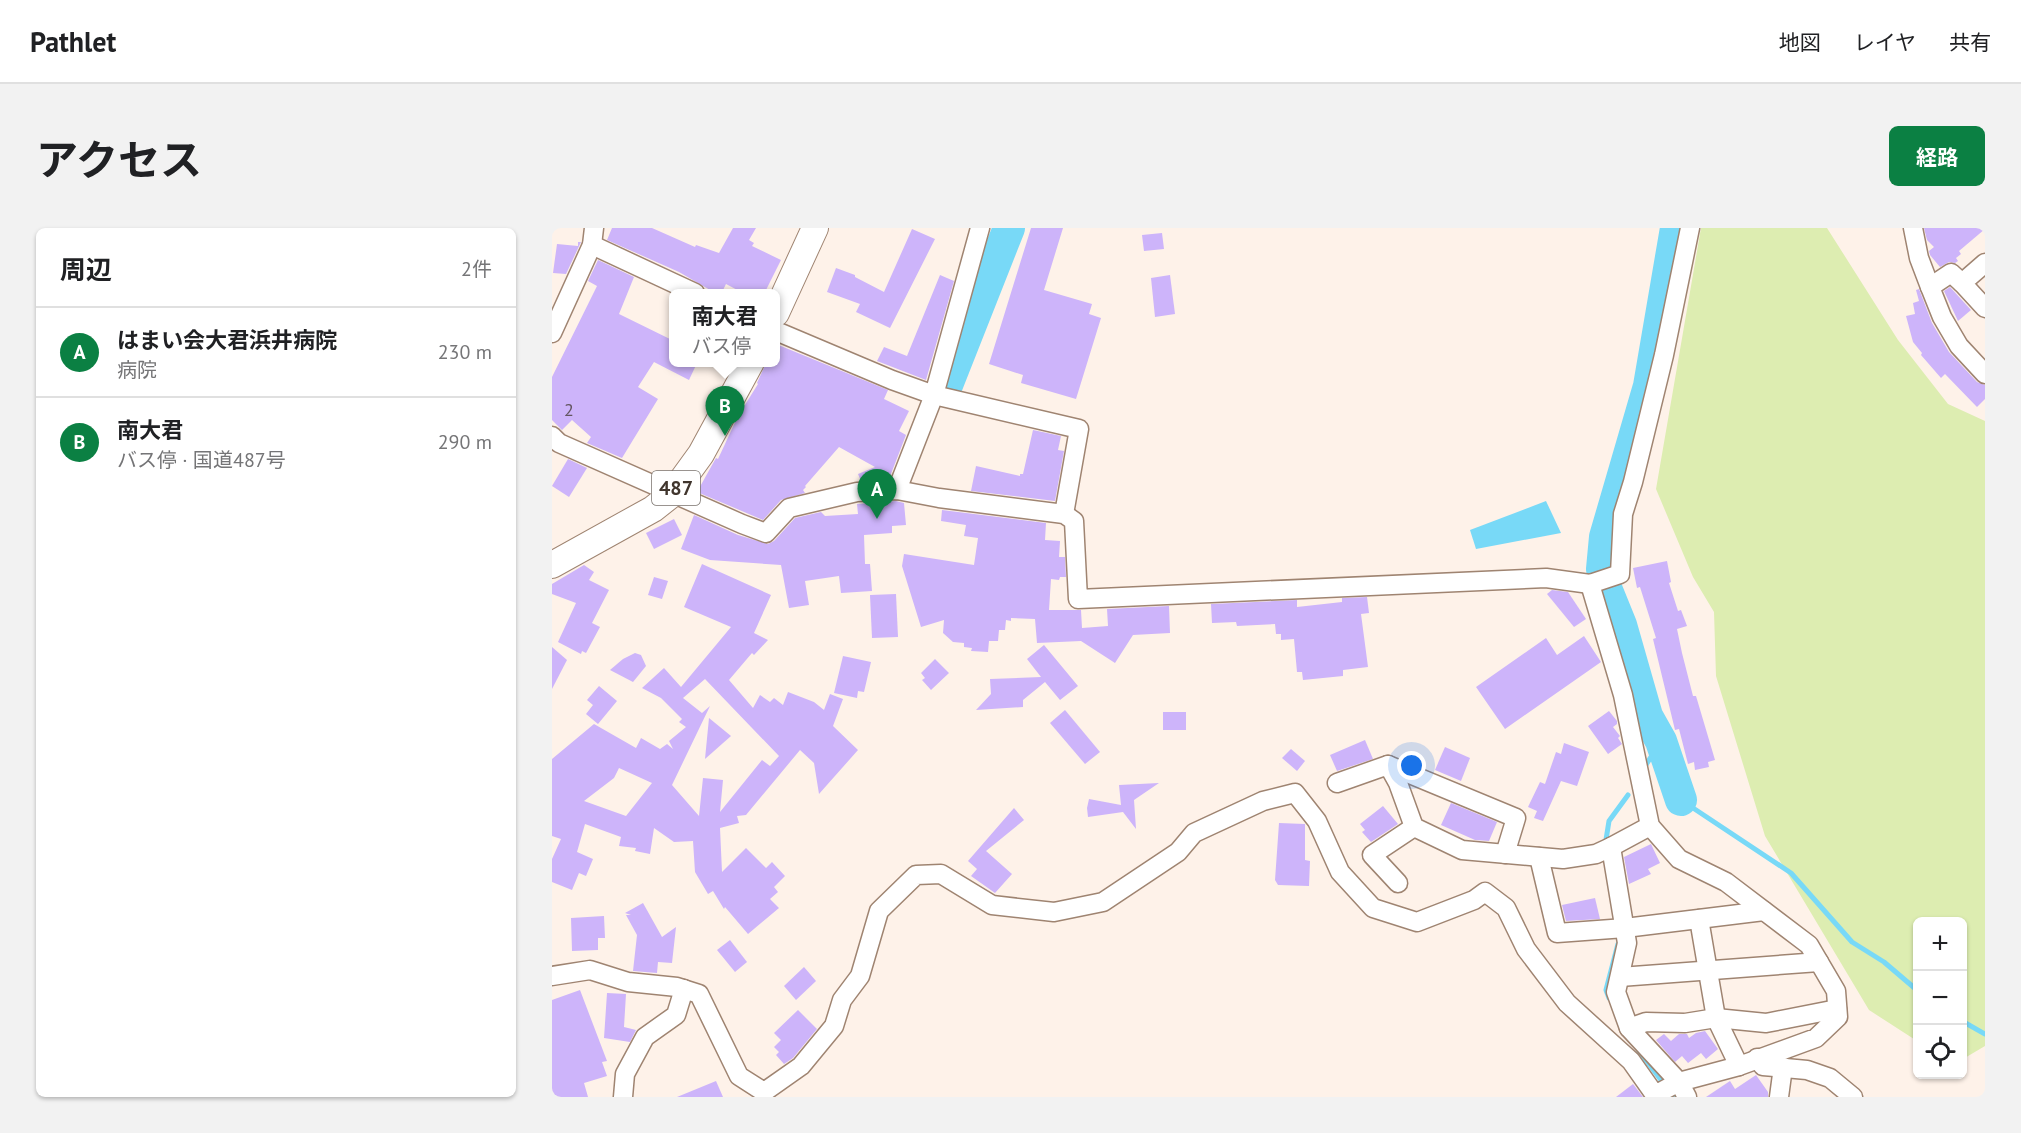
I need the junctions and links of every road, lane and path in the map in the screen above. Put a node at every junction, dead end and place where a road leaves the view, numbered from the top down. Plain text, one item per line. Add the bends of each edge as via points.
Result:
1 (815, 228) edge
2 (980, 228) edge
3 (1690, 228) edge
4 (1913, 228) edge
5 (593, 237) edge
6 (1985, 263) edge
7 (1962, 283) junction
8 (1930, 287) junction
9 (686, 289) edge
10 (780, 305) edge
11 (1985, 308) edge
12 (552, 333) edge
13 (780, 333) edge
14 (749, 367) edge
15 (1985, 374) edge
16 (934, 395) junction
17 (552, 436) edge
18 (897, 490) junction
19 (672, 494) junction
20 (1064, 514) junction
21 (552, 565) edge
22 (1590, 584) junction
23 (1388, 765) junction
24 (1337, 783) dead end
25 (1650, 826) junction
26 (1414, 827) junction
27 (1603, 851) junction
28 (1504, 854) junction
29 (1539, 857) junction
30 (1398, 883) dead end
31 (1764, 911) junction
32 (1700, 919) junction
33 (1618, 928) junction
34 (1819, 962) junction
35 (1708, 970) junction
36 (552, 976) edge
37 (1620, 977) junction
38 (684, 989) junction
39 (1838, 1009) junction
40 (1716, 1018) junction
41 (1629, 1029) junction
42 (1757, 1058) junction
43 (1739, 1066) junction
44 (1783, 1067) junction
45 (1683, 1090) edge
46 (623, 1097) edge
47 (1779, 1097) edge
48 (1853, 1097) edge

1 - 10 highway
2 - 16 street
3 - 22 street via 1664,355 1623,514 1620,574
4 - 8 street
5 - 9 street
5 - 12 street
6 - 7 street
7 - 8 street via 1951,273
7 - 11 street
8 - 15 street via 1959,346
13 - 16 street
14 - 19 highway, 487 via 701,454
16 - 18 street
16 - 20 street via 1079,429
17 - 19 street via 559,443
18 - 19 street via 857,492 789,508 766,533
18 - 20 street
19 - 21 highway, 487
20 - 22 street via 1074,521 1078,599 1546,578
22 - 25 street via 1623,695
23 - 24 street
23 - 26 street
23 - 28 street via 1516,818
25 - 27 street
25 - 31 street via 1679,859 1726,882
26 - 28 street via 1462,850
26 - 30 street via 1372,855
27 - 29 street via 1563,859
27 - 33 street
28 - 29 street
29 - 33 street via 1557,933
31 - 32 street
31 - 34 street via 1809,945
32 - 33 street
32 - 35 street
33 - 37 street via 1627,943
34 - 35 street
34 - 39 street via 1836,991
35 - 37 street
35 - 40 street
36 - 38 street via 591,970 628,982
37 - 41 street via 1616,992
38 - 45 street via 699,993 739,1076 764,1092 801,1066 834,1026 842,1000 860,976 879,911 916,875 941,874 992,905 1054,912 1103,902 1178,852 1194,833 1263,801 1295,793 1317,821 1340,872 1372,908 1417,922 1485,892 1506,908 1526,949 1567,1003 1631,1061 1655,1095
38 - 46 street via 676,1015 645,1037 625,1074
39 - 40 street via 1766,1023
39 - 42 street via 1838,1017 1816,1038
40 - 41 street via 1685,1023 1646,1022
40 - 43 street
41 - 45 street
42 - 43 street
42 - 44 street via 1763,1066
43 - 45 street
44 - 47 street
44 - 48 street via 1830,1078

